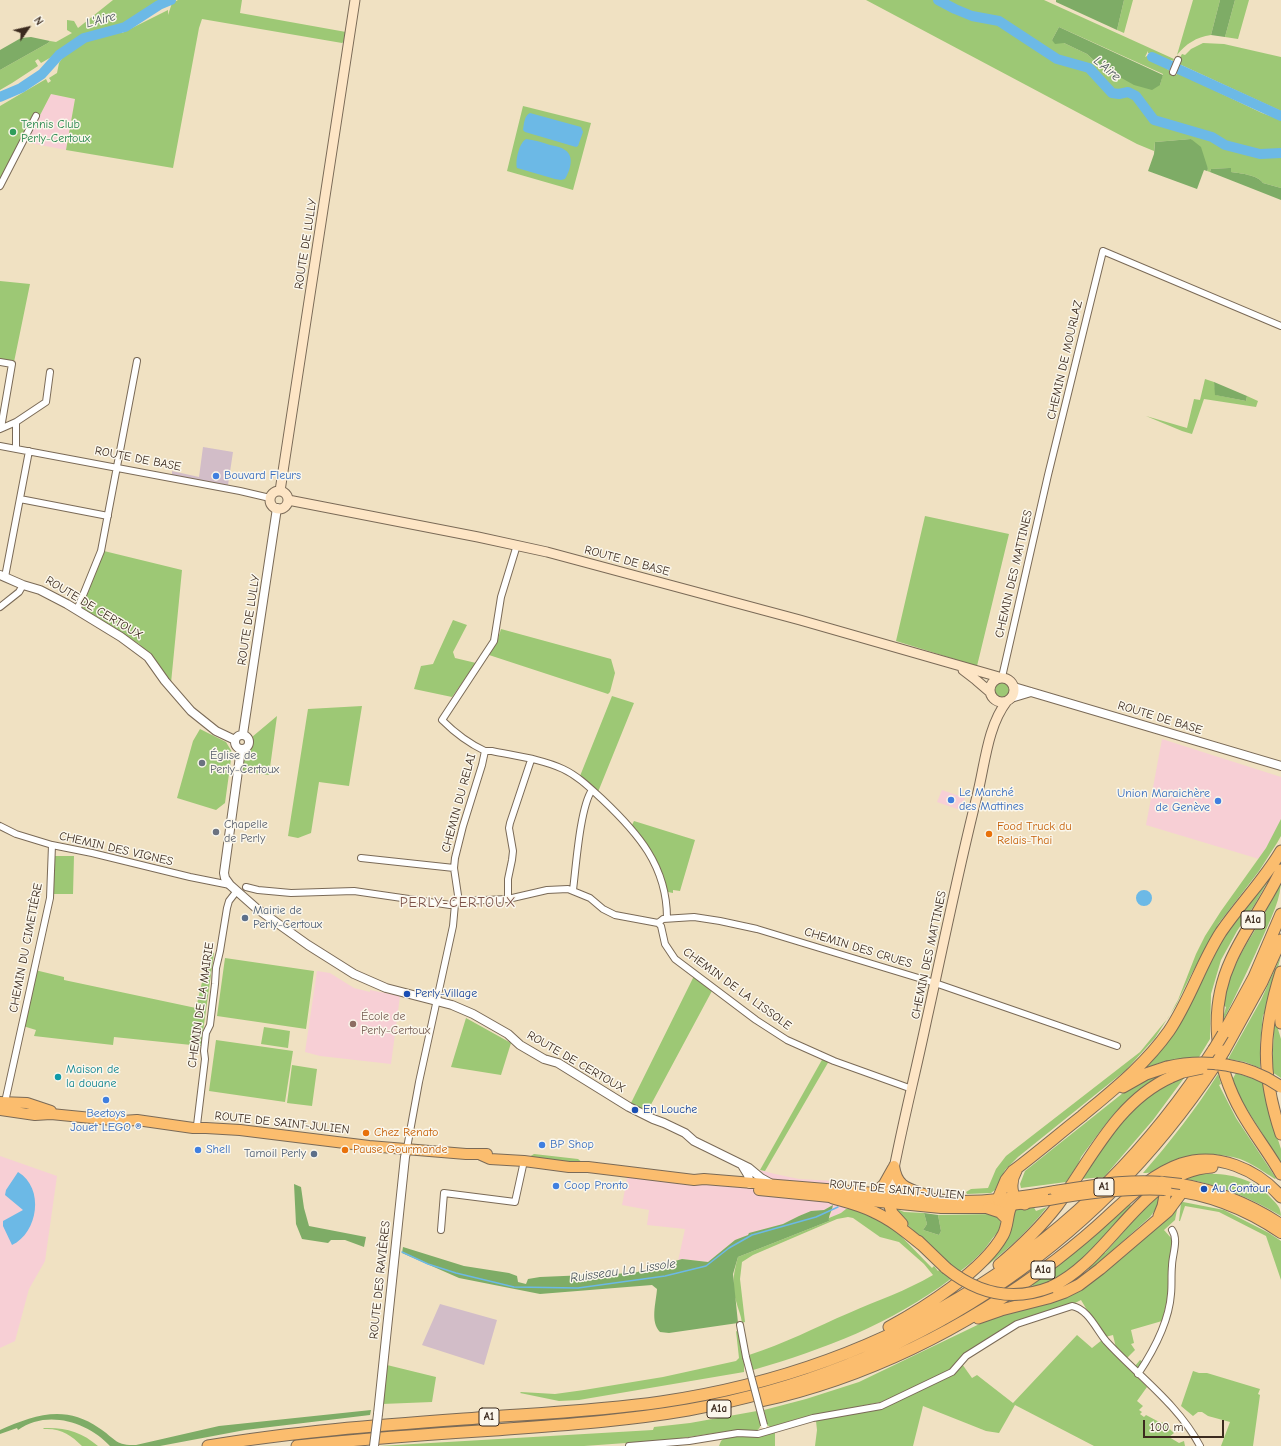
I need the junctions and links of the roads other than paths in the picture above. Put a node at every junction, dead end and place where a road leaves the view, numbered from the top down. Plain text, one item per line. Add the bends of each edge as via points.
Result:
1 (355, 0) edge
2 (1177, 62) dead end
3 (1173, 72) dead end
4 (36, 116) dead end
5 (0, 186) edge
6 (1281, 326) edge
7 (137, 361) dead end
8 (0, 362) edge
9 (50, 372) dead end
10 (16, 422) junction
11 (1, 429) edge
12 (0, 446) edge
13 (16, 449) junction
14 (29, 452) junction
15 (117, 468) junction
16 (1048, 475) joint
17 (280, 491) junction
18 (270, 498) junction
19 (20, 499) junction
20 (288, 500) junction
21 (277, 508) junction
22 (108, 516) junction
23 (517, 545) junction
24 (2, 576) edge
25 (23, 585) junction
26 (0, 607) edge
27 (77, 610) junction
28 (955, 665) junction
29 (1001, 677) junction
30 (1014, 687) junction
31 (1031, 692) junction
32 (992, 695) junction
33 (1009, 700) junction
34 (994, 721) junction
35 (243, 734) junction
36 (235, 740) junction
37 (241, 749) junction
38 (485, 751) junction
39 (531, 760) junction
40 (1281, 766) edge
41 (592, 790) junction
42 (0, 826) edge
43 (52, 845) junction
44 (1281, 851) edge
45 (361, 858) dead end
46 (454, 868) junction
47 (1281, 870) edge
48 (230, 885) junction
49 (246, 887) dead end
50 (573, 890) junction
51 (236, 892) junction
52 (508, 899) junction
53 (457, 903) junction
54 (1281, 914) edge
55 (667, 918) junction
56 (658, 923) junction
57 (1281, 940) edge
58 (1281, 972) edge
59 (935, 983) junction
60 (1281, 986) edge
61 (436, 1002) junction
62 (1281, 1023) edge
63 (1117, 1046) dead end
64 (1219, 1050) junction
65 (1169, 1072) junction
66 (1281, 1088) edge
67 (912, 1089) junction
68 (1102, 1100) junction
69 (2, 1105) edge
70 (198, 1126) junction
71 (1281, 1134) edge
72 (407, 1148) junction
73 (524, 1161) junction
74 (742, 1165) junction
75 (893, 1167) junction
76 (1019, 1167) junction
77 (1249, 1171) junction
78 (1281, 1174) edge
79 (775, 1184) junction
80 (750, 1186) junction
81 (1171, 1189) junction
82 (874, 1192) junction
83 (1281, 1197) edge
84 (833, 1198) junction
85 (889, 1199) junction
86 (937, 1199) junction
87 (998, 1199) junction
88 (1013, 1202) junction
89 (1024, 1204) joint
90 (988, 1208) junction
91 (1155, 1222) junction
92 (1006, 1224) junction
93 (1281, 1224) edge
94 (904, 1229) junction
95 (440, 1230) dead end
96 (1172, 1230) dead end
97 (1281, 1233) edge
98 (965, 1294) junction
99 (740, 1325) dead end
100 (949, 1330) junction
101 (827, 1361) junction
102 (1138, 1374) junction
103 (688, 1410) junction
104 (765, 1432) junction
105 (208, 1446) edge
106 (297, 1446) edge
107 (374, 1446) edge
108 (629, 1446) edge
109 (1200, 1446) edge

1 - 17 main road, ROUTE DE LULLY
2 - 3 street
4 - 5 street
6 - 16 street, CHEMIN DE MOURLAZ via 1103,250
7 - 15 street
8 - 11 street via 12,364
9 - 10 street via 46,402
10 - 11 street
10 - 13 street
12 - 13 street, ROUTE DE BASE
13 - 14 street, ROUTE DE BASE
14 - 15 street, ROUTE DE BASE
14 - 19 street
15 - 18 street, ROUTE DE BASE
15 - 22 street
16 - 29 street, CHEMIN DES MATTINES
17 - 18 main road via 273,493
17 - 20 main road via 286,494
18 - 21 main road via 272,505
19 - 22 street
19 - 24 street
20 - 21 main road via 286,506
20 - 23 main road, ROUTE DE BASE
21 - 35 street, ROUTE DE LULLY
22 - 27 street via 101,551
23 - 28 main road, ROUTE DE BASE via 800,620
23 - 38 street, CHEMIN DU RELAI via 501,597 494,642 442,720 449,728
24 - 25 street, ROUTE DE CERTOUX
25 - 26 street via 19,592
25 - 27 street, ROUTE DE CERTOUX via 40,590
27 - 36 street, ROUTE DE CERTOUX via 145,654 191,711 216,731
28 - 29 main road, ROUTE DE BASE
28 - 32 main road, ROUTE DE BASE
29 - 30 main road via 1010,679
29 - 32 main road via 992,682
30 - 31 street, ROUTE DE BASE
30 - 33 main road via 1014,694
31 - 33 street
31 - 40 street, ROUTE DE BASE
32 - 33 main road via 1000,702
32 - 34 main road, CHEMIN DES MATTINES
33 - 34 main road, CHEMIN DES MATTINES
34 - 59 main road, CHEMIN DES MATTINES
35 - 36 street
35 - 37 street via 249,743
36 - 37 street
37 - 48 street, ROUTE DE CERTOUX via 224,870 225,878
38 - 39 street
38 - 46 street, CHEMIN DU RELAI via 462,826
39 - 41 street via 564,770
39 - 52 street via 509,828 513,851 508,878
41 - 50 street via 583,820
41 - 55 street via 639,837 657,868 665,891
42 - 43 street, CHEMIN DES VIGNES via 16,834
43 - 48 street, CHEMIN DES VIGNES
43 - 69 street, CHEMIN DU CIMETIÈRE via 50,898
44 - 68 highway via 1222,931 1182,1010 1164,1038 1135,1070
45 - 46 street, CHEMIN DU RELAI
46 - 53 street, CHEMIN DU RELAI
47 - 78 highway, A1a via 1230,961 1220,995 1217,1020 1221,1063 1230,1088 1242,1113
48 - 51 street, ROUTE DE CERTOUX
49 - 53 street via 291,893 349,891 450,905
50 - 52 street via 556,889
50 - 56 street via 590,898 615,916
51 - 61 street, ROUTE DE CERTOUX via 272,921 359,977 386,988
51 - 70 street, CHEMIN DE LA MAIRIE via 228,904 216,968 210,1026 206,1033
52 - 53 street
53 - 61 street, CHEMIN DU RELAI
54 - 64 highway, A1, bridge via 1254,977 1223,1034
55 - 56 street, CHEMIN DES CRUES
55 - 59 street, CHEMIN DES CRUES via 694,917 741,925
56 - 67 street, CHEMIN DE LA LISSOLE via 665,944 675,959 771,1030 834,1061
57 - 64 highway, A1 via 1262,982
58 - 71 highway via 1269,1016 1266,1049 1268,1085
59 - 63 street, CHEMIN DES CRUES
59 - 67 main road, CHEMIN DES MATTINES
60 - 62 highway
61 - 72 street, CHEMIN DU RELAI
61 - 74 street, ROUTE DE CERTOUX via 473,1014 508,1034 520,1045 544,1059 558,1063 628,1107 678,1130
64 - 98 highway, A1 via 1159,1126 1098,1192 1034,1248
64 - 103 highway, A1, bridge via 1216,1064 1172,1125 1110,1194 1055,1244 987,1294 915,1335 851,1364 766,1392
65 - 66 highway, bridge via 1182,1064 1198,1062 1258,1074
65 - 68 highway via 1139,1078
65 - 98 highway, A1a via 1124,1111 1044,1222 1017,1250
67 - 75 main road, CHEMIN DES MATTINES
68 - 76 highway
69 - 70 main road, ROUTE DE SAINT-JULIEN via 35,1115 137,1120 186,1128
70 - 72 main road, ROUTE DE SAINT-JULIEN
72 - 73 main road, ROUTE DE SAINT-JULIEN
72 - 107 street, ROUTE DES RAVIÈRES, bridge
73 - 80 main road, ROUTE DE SAINT-JULIEN via 694,1180 707,1186
73 - 95 street via 515,1202 444,1193
74 - 79 street, ROUTE DE CERTOUX via 766,1182
74 - 80 street via 748,1175
75 - 82 main road via 884,1184
75 - 85 main road, CHEMIN DES MATTINES
75 - 86 main road via 904,1186
76 - 87 highway via 1007,1178
76 - 88 highway via 1012,1182
77 - 83 highway, A1a via 1266,1182
77 - 94 highway, bridge via 1226,1167 1202,1167 1174,1178 1147,1199 1073,1275 1051,1287 1027,1294 999,1294 970,1285 946,1268
77 - 100 highway, A1a via 1222,1161 1207,1160 1188,1162 1167,1170 1128,1197 1088,1234 1041,1271
79 - 80 main road, ROUTE DE SAINT-JULIEN
79 - 82 main road, ROUTE DE SAINT-JULIEN
80 - 84 main road, ROUTE DE SAINT-JULIEN
81 - 88 main road, ROUTE DE SAINT-JULIEN, bridge via 1115,1182 1055,1191
81 - 89 main road, ROUTE DE SAINT-JULIEN, bridge via 1115,1190
81 - 91 highway
81 - 91 highway via 1168,1211
81 - 93 main road, ROUTE DE SAINT-JULIEN via 1204,1189 1232,1198
81 - 97 main road, ROUTE DE SAINT-JULIEN via 1229,1205
82 - 85 main road, ROUTE DE SAINT-JULIEN
84 - 85 main road, ROUTE DE SAINT-JULIEN
84 - 94 highway via 868,1209
85 - 86 main road, ROUTE DE SAINT-JULIEN
85 - 90 main road, ROUTE DE SAINT-JULIEN via 941,1208
85 - 94 highway via 892,1213
86 - 87 main road, ROUTE DE SAINT-JULIEN
87 - 88 main road, ROUTE DE SAINT-JULIEN
88 - 89 highway
88 - 90 main road, ROUTE DE SAINT-JULIEN
88 - 92 highway
90 - 92 highway via 1000,1212
91 - 100 highway via 1100,1269 1070,1290 992,1313
92 - 101 highway via 998,1243 964,1277 906,1318
96 - 102 street via 1175,1233 1175,1240 1169,1303 1161,1334
98 - 101 highway, A1 via 897,1331
99 - 104 street, bridge
100 - 103 highway, A1a via 884,1361 793,1393 719,1409
101 - 105 highway, A1 via 757,1383 662,1402 328,1430
102 - 104 street via 1100,1335 1085,1313 1072,1306 1017,1324 969,1354 952,1372 881,1406 813,1418
102 - 109 street via 1186,1422
103 - 106 highway, A1 via 607,1421
104 - 108 street via 725,1434 689,1441

